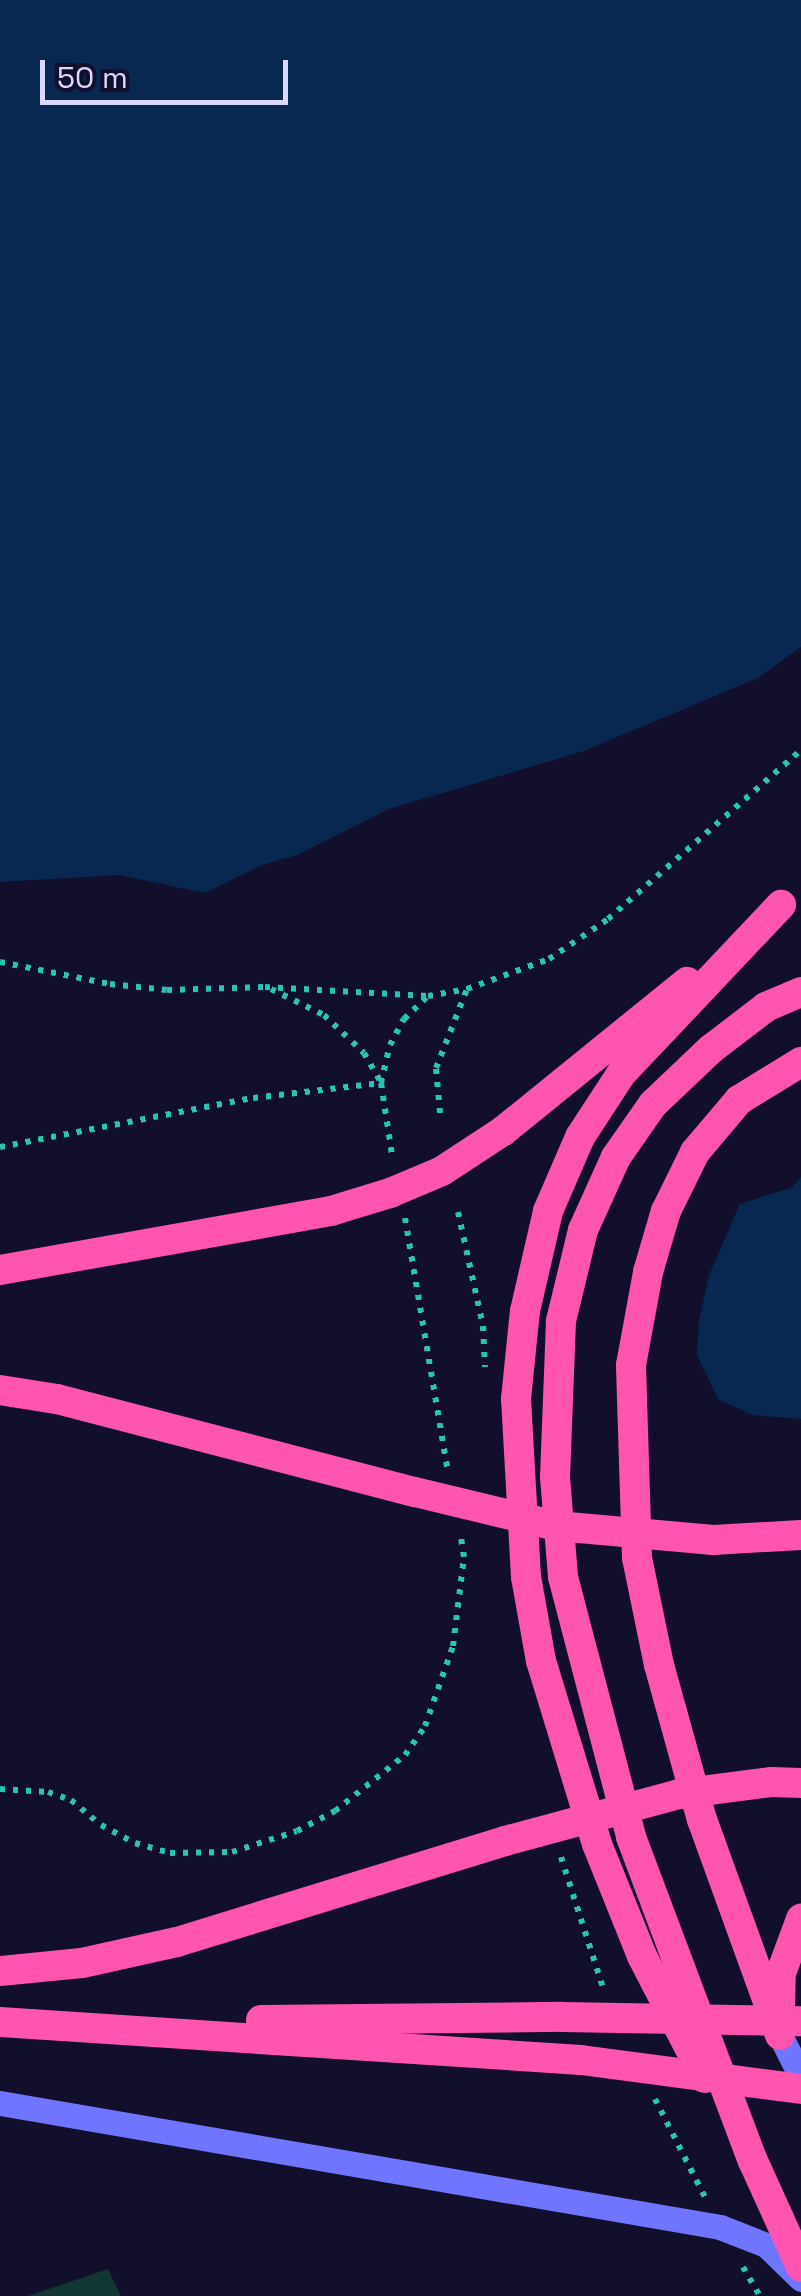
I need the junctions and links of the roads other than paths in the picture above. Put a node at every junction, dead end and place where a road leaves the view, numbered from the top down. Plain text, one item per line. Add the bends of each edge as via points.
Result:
1 (791, 896) edge
2 (801, 992) edge
3 (801, 1062) edge
4 (0, 1270) edge
5 (0, 1390) edge
6 (801, 1536) edge
7 (786, 1783) edge
8 (801, 1919) edge
9 (0, 1971) edge
10 (12, 2022) edge
11 (791, 2028) edge
12 (801, 2076) edge
13 (801, 2089) edge
14 (0, 2103) edge
15 (753, 2160) junction
16 (801, 2268) edge
17 (801, 2279) edge

1 - 4 highway via 503,1132 442,1172 331,1211
1 - 15 highway via 621,1074 580,1138 548,1212 525,1311 516,1399 526,1577 541,1661 586,1808 675,2026
2 - 15 highway via 766,1006 710,1048 653,1104 616,1157 582,1230 562,1321 556,1408 563,1577 582,1658 631,1837
3 - 11 highway via 739,1100 695,1152 666,1211 632,1365 637,1558 659,1664 702,1820
5 - 6 highway, bridge via 558,1526 712,1540
7 - 9 highway, bridge via 679,1794 178,1942 82,1963
8 - 11 highway via 780,1973
10 - 11 highway, bridge via 562,2017
10 - 13 highway, bridge via 581,2060
11 - 12 main road
14 - 17 main road via 720,2226 766,2245
15 - 16 highway

